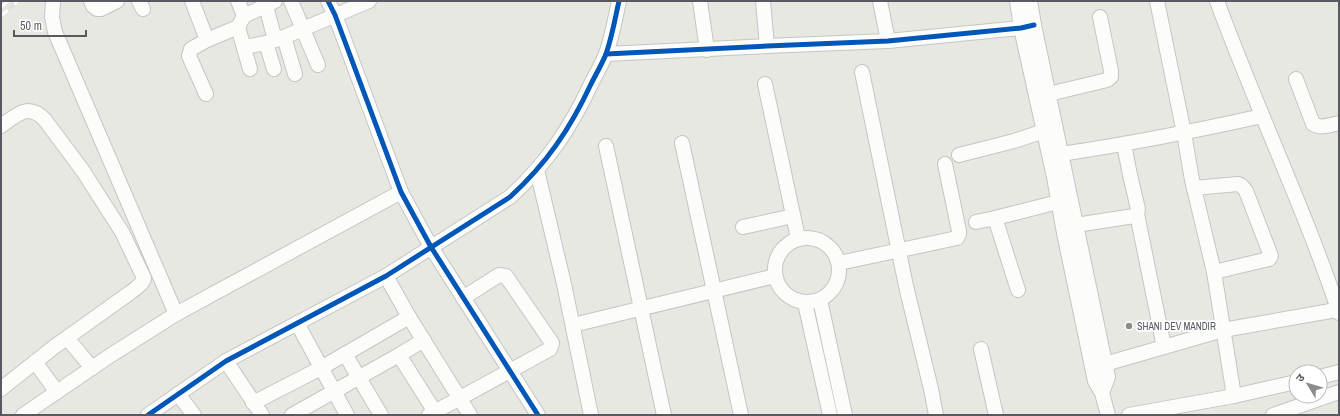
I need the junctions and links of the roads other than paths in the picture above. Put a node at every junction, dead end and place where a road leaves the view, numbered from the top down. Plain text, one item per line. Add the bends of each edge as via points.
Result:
1 (53, 1) edge
2 (91, 1) edge
3 (117, 1) edge
4 (192, 1) edge
5 (238, 1) edge
6 (291, 1) edge
7 (328, 1) edge
8 (619, 1) edge
9 (700, 1) edge
10 (763, 1) edge
11 (880, 1) edge
12 (1017, 1) edge
13 (1030, 1) edge
14 (1157, 1) edge
15 (1217, 1) edge
16 (363, 2) edge
17 (270, 3) edge
18 (335, 15) junction
19 (1100, 17) dead end
20 (241, 21) junction
21 (1028, 27) junction
22 (303, 29) junction
23 (207, 40) junction
24 (275, 40) junction
25 (888, 42) junction
26 (767, 46) junction
27 (244, 47) junction
28 (707, 50) junction
29 (606, 54) junction
30 (318, 65) dead end
31 (274, 69) dead end
32 (250, 70) dead end
33 (862, 72) dead end
34 (295, 74) dead end
35 (1296, 80) dead end
36 (765, 84) dead end
37 (206, 94) dead end
38 (1049, 94) junction
39 (1262, 116) junction
40 (1339, 123) edge
41 (1, 126) edge
42 (1044, 131) junction
43 (1184, 133) junction
44 (682, 143) dead end
45 (1124, 144) junction
46 (606, 146) dead end
47 (959, 155) dead end
48 (1055, 155) junction
49 (945, 164) dead end
50 (537, 170) junction
51 (1194, 188) junction
52 (401, 192) junction
53 (1058, 202) junction
54 (1137, 214) junction
55 (793, 216) junction
56 (995, 218) junction
57 (976, 222) dead end
58 (1076, 225) junction
59 (743, 228) dead end
60 (798, 238) junction
61 (431, 247) junction
62 (899, 251) junction
63 (839, 263) junction
64 (1214, 272) junction
65 (386, 276) junction
66 (775, 276) junction
67 (1018, 290) dead end
68 (714, 291) junction
69 (463, 298) junction
70 (820, 300) junction
71 (805, 302) junction
72 (641, 308) junction
73 (1339, 313) edge
74 (176, 314) junction
75 (409, 316) junction
76 (297, 323) junction
77 (573, 325) junction
78 (1223, 330) junction
79 (67, 338) junction
80 (424, 340) junction
81 (1164, 347) junction
82 (981, 349) dead end
83 (345, 354) junction
84 (399, 355) junction
85 (226, 361) junction
86 (35, 362) junction
87 (1105, 364) junction
88 (92, 368) junction
89 (321, 368) junction
90 (510, 372) junction
91 (1339, 372) edge
92 (1328, 375) edge
93 (359, 378) junction
94 (1288, 384) edge
95 (1, 389) edge
96 (57, 392) junction
97 (334, 392) junction
98 (1339, 392) edge
99 (1102, 393) junction
100 (178, 394) junction
101 (1234, 396) junction
102 (460, 399) junction
103 (253, 403) junction
104 (432, 413) edge
105 (296, 414) edge
106 (23, 415) edge
107 (148, 415) edge
108 (194, 415) edge
109 (262, 415) edge
110 (347, 415) edge
111 (381, 415) edge
112 (470, 415) edge
113 (538, 415) edge
114 (591, 415) edge
115 (664, 415) edge
116 (741, 415) edge
117 (830, 415) edge
118 (845, 415) edge
119 (936, 415) edge
120 (996, 415) edge
121 (1108, 415) edge
122 (1129, 415) edge
123 (1273, 415) edge

1 - 74 street via 52,17 55,32
2 - 3 street via 97,9
4 - 23 street
5 - 20 street
6 - 22 street
7 - 18 street
8 - 29 street
9 - 28 street
10 - 26 street
11 - 25 street
12 - 21 street
13 - 21 street
14 - 43 street
15 - 39 street
16 - 18 street
17 - 20 street
17 - 24 street
18 - 22 street
18 - 52 street
19 - 38 street via 1111,77
20 - 23 street
20 - 27 street
21 - 25 street
21 - 38 street
21 - 42 street
22 - 24 street
22 - 30 street
23 - 37 street via 191,49 189,53
24 - 27 street
24 - 31 street
24 - 34 street
25 - 26 street
26 - 28 street
27 - 32 street
28 - 29 street
29 - 50 street via 568,128
33 - 62 street
35 - 40 street via 1313,124 1322,127
36 - 55 street
38 - 48 street
39 - 43 street
39 - 73 street
41 - 79 street via 16,115 32,110 45,120 83,171 122,232 143,274 144,281 140,285
42 - 47 street
42 - 48 street
43 - 45 street
43 - 51 street
44 - 68 street
45 - 48 street
45 - 54 street
46 - 72 street
48 - 53 street
48 - 58 street
49 - 62 street via 959,231 957,238
50 - 61 street via 510,197
50 - 77 street
51 - 64 street
51 - 64 street via 1238,184 1242,186 1271,256 1269,259
52 - 61 street
52 - 74 street
53 - 56 street
53 - 99 street via 1095,380
54 - 58 street
54 - 81 street
55 - 59 street
55 - 60 street
56 - 57 street
56 - 67 street
58 - 87 street
60 - 63 street via 816,238 824,242 834,251
60 - 66 street via 789,242 777,257
61 - 65 street
61 - 69 street
62 - 63 street
62 - 119 street
63 - 70 street via 840,272 834,288
64 - 78 street
65 - 75 street
65 - 76 street
66 - 68 street
66 - 71 street via 786,295
68 - 72 street
68 - 116 street
69 - 90 street
69 - 90 street via 499,275 506,276 552,343 550,349
70 - 71 street
70 - 118 street
71 - 117 street
72 - 77 street
72 - 115 street
73 - 78 street via 1336,310
74 - 88 street
75 - 80 street
75 - 83 street
76 - 85 street
76 - 89 street
77 - 114 street
78 - 81 street
78 - 101 street
79 - 86 street
79 - 88 street
80 - 84 street
80 - 102 street
81 - 87 street
82 - 120 street
83 - 89 street
83 - 93 street
84 - 93 street
84 - 104 street
85 - 100 street
85 - 103 street
86 - 95 street
86 - 96 street
87 - 99 street via 1108,378
88 - 96 street
89 - 97 street
89 - 103 street
90 - 102 street
90 - 113 street
91 - 92 street
93 - 97 street
93 - 111 street
94 - 101 street
96 - 106 street
97 - 105 street
97 - 110 street
98 - 123 street
99 - 121 street
100 - 107 street
100 - 108 street
101 - 122 street
102 - 104 street
102 - 112 street
103 - 109 street

